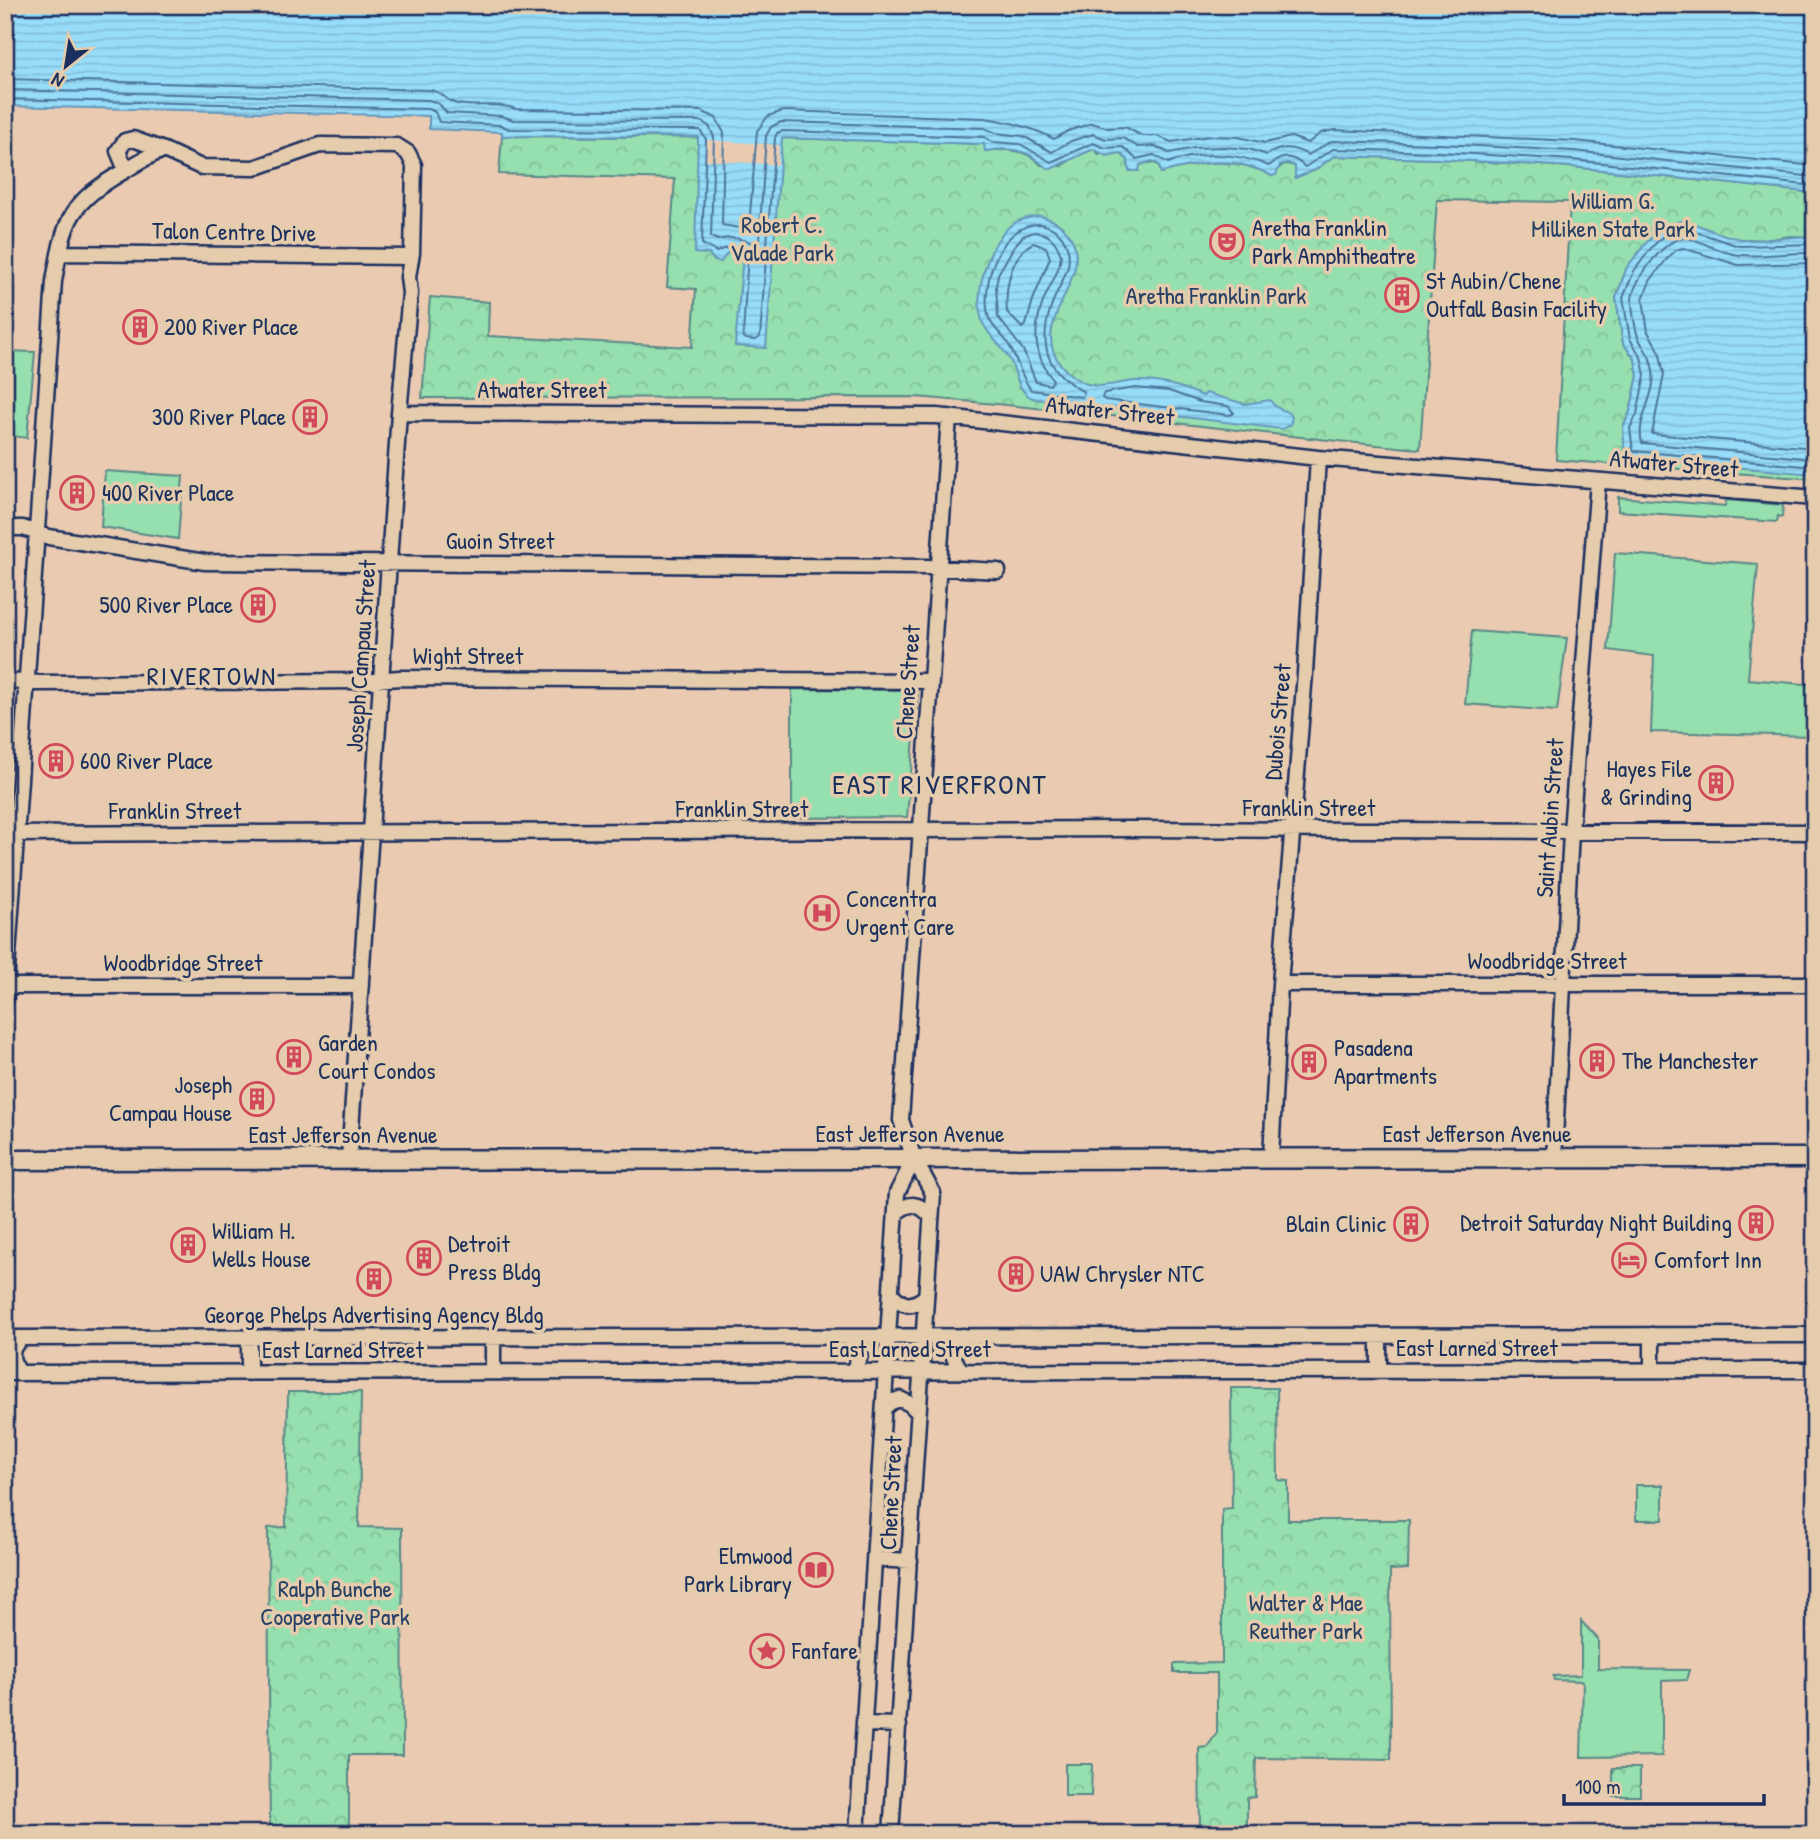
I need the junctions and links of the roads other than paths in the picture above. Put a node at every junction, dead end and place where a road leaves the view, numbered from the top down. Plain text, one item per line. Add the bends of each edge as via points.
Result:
1 (164, 150) junction
2 (126, 170) junction
3 (59, 253) junction
4 (409, 257) junction
5 (399, 413) junction
6 (949, 416) junction
7 (1318, 458) junction
8 (1598, 481) junction
9 (1815, 498) edge
10 (5, 528) edge
11 (37, 533) junction
12 (390, 562) junction
13 (939, 567) junction
14 (998, 571) dead end
15 (382, 680) junction
16 (5, 681) edge
17 (931, 681) junction
18 (27, 682) junction
19 (921, 832) junction
20 (1292, 832) junction
21 (1571, 832) junction
22 (1815, 832) edge
23 (371, 833) junction
24 (11, 834) edge
25 (1280, 984) junction
26 (1563, 984) junction
27 (1815, 984) edge
28 (6, 986) edge
29 (361, 986) junction
30 (5, 1000) edge
31 (1271, 1157) junction
32 (1815, 1157) edge
33 (1554, 1158) junction
34 (914, 1159) junction
35 (5, 1160) edge
36 (349, 1160) junction
37 (896, 1213) junction
38 (931, 1216) junction
39 (891, 1293) junction
40 (925, 1297) junction
41 (1653, 1335) junction
42 (1815, 1335) edge
43 (887, 1336) junction
44 (923, 1336) junction
45 (963, 1336) junction
46 (1378, 1336) junction
47 (856, 1337) junction
48 (5, 1338) edge
49 (249, 1338) junction
50 (493, 1338) junction
51 (21, 1339) junction
52 (921, 1370) junction
53 (1652, 1370) junction
54 (1815, 1370) edge
55 (853, 1371) junction
56 (886, 1371) junction
57 (962, 1371) junction
58 (1379, 1371) junction
59 (493, 1372) junction
60 (13, 1373) edge
61 (249, 1373) junction
62 (884, 1408) junction
63 (918, 1412) junction
64 (875, 1559) junction
65 (910, 1561) junction
66 (864, 1724) junction
67 (899, 1725) junction
68 (856, 1834) edge
69 (891, 1834) edge

1 - 2 street
1 - 2 street via 133,139 125,141 118,151
1 - 4 street, Joseph Campau Street via 201,166 262,167 327,144 402,149 411,157 414,174
2 - 3 street via 83,199 65,230
3 - 4 street, Talon Centre Drive
3 - 11 street
4 - 5 street, Joseph Campau Street
5 - 6 street, Atwater Street
5 - 12 street, Joseph Campau Street
6 - 7 street, Atwater Street
6 - 13 street, Chene Street
7 - 8 street, Atwater Street
7 - 20 street, Dubois Street
8 - 9 street, Atwater Street
8 - 21 street, Saint Aubin Street
10 - 11 street, Guoin Street
11 - 12 street, Guoin Street via 205,562
11 - 18 street
12 - 13 street, Guoin Street
12 - 15 street, Joseph Campau Street
13 - 14 street, Guoin Street
13 - 17 street, Chene Street
15 - 17 street, Wight Street
15 - 18 street, Wight Street
15 - 23 street, Joseph Campau Street
16 - 18 street, Wight Street
17 - 19 street, Chene Street
18 - 24 street
19 - 20 street, Franklin Street
19 - 23 street, Franklin Street
19 - 34 street, Chene Street via 901,1120
20 - 21 street, Franklin Street
20 - 25 street, Dubois Street
21 - 22 street, Franklin Street
21 - 26 street, Saint Aubin Street
23 - 24 street, Franklin Street
23 - 29 street, Joseph Campau Street
24 - 28 street
25 - 26 street, Woodbridge Street
25 - 31 street, Dubois Street
26 - 27 street, Woodbridge Street
26 - 33 street, Saint Aubin Street
28 - 29 street, Woodbridge Street
28 - 30 street
29 - 36 street, Joseph Campau Street
31 - 33 main road, East Jefferson Avenue
31 - 34 main road, East Jefferson Avenue
32 - 33 main road, East Jefferson Avenue
34 - 36 main road, East Jefferson Avenue
34 - 37 street, Chene Street via 897,1193
34 - 38 street, Chene Street via 932,1189
35 - 36 main road, East Jefferson Avenue
37 - 38 street via 914,1204
37 - 39 street, Chene Street
38 - 40 street, Chene Street
39 - 40 street via 907,1306
39 - 43 street, Chene Street
40 - 44 street, Chene Street
41 - 42 street, East Larned Street
41 - 46 street, East Larned Street
41 - 53 street
43 - 44 street, East Larned Street
43 - 47 street, East Larned Street
43 - 56 street, Chene Street
44 - 45 street, East Larned Street
44 - 52 street, Chene Street
45 - 46 street, East Larned Street
45 - 57 street via 952,1354
46 - 58 street
47 - 50 street, East Larned Street
47 - 55 street via 860,1356
48 - 51 street, East Larned Street
49 - 50 street, East Larned Street
49 - 51 street, East Larned Street
49 - 61 street
50 - 59 street
51 - 60 street via 13,1345
52 - 56 street, East Larned Street
52 - 57 street, East Larned Street
52 - 63 street, Chene Street
53 - 54 street, East Larned Street
53 - 58 street, East Larned Street
55 - 56 street, East Larned Street
55 - 59 street, East Larned Street
56 - 62 street, Chene Street
57 - 58 street, East Larned Street
59 - 61 street, East Larned Street
60 - 61 street, East Larned Street
62 - 63 street via 901,1399
62 - 64 street, Chene Street
63 - 65 street, Chene Street
64 - 65 street
64 - 66 street, Chene Street
65 - 67 street, Chene Street
66 - 67 street
66 - 68 street, Chene Street
67 - 69 street, Chene Street

